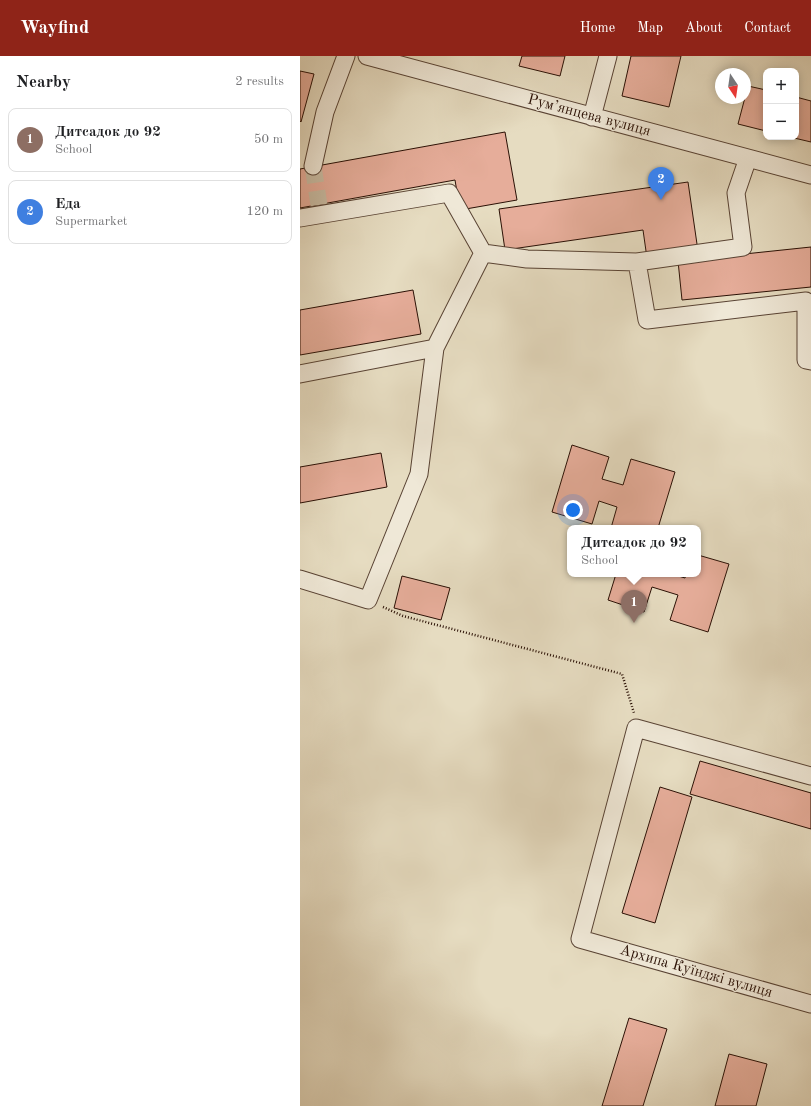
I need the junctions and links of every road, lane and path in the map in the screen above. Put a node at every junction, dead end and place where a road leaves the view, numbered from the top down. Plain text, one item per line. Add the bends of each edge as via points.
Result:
1 (346, 56) edge
2 (367, 56) edge
3 (608, 56) edge
4 (592, 117) junction
5 (748, 158) junction
6 (313, 166) tunnel mouth
7 (811, 175) edge
8 (300, 218) edge
9 (482, 254) junction
10 (637, 262) junction
11 (435, 348) junction
12 (811, 361) edge
13 (300, 374) edge
14 (300, 579) edge
15 (368, 600) junction
16 (636, 728) junction
17 (811, 776) edge
18 (811, 1004) edge

1 - 6 street via 325,112
2 - 4 street, Рум’янцева вулиця
3 - 4 street
4 - 5 street, Рум’янцева вулиця
5 - 7 street, Рум’янцева вулиця
5 - 10 street via 736,193 743,247
8 - 9 street via 320,210 449,193
9 - 10 street via 527,259
9 - 11 street
10 - 12 street via 647,320 806,301 806,360
11 - 13 street
11 - 15 street via 419,474
14 - 15 street
15 - 16 path via 403,616 622,674 638,724
16 - 17 street
16 - 18 street, Архипа Куїнджі вулиця via 580,939

